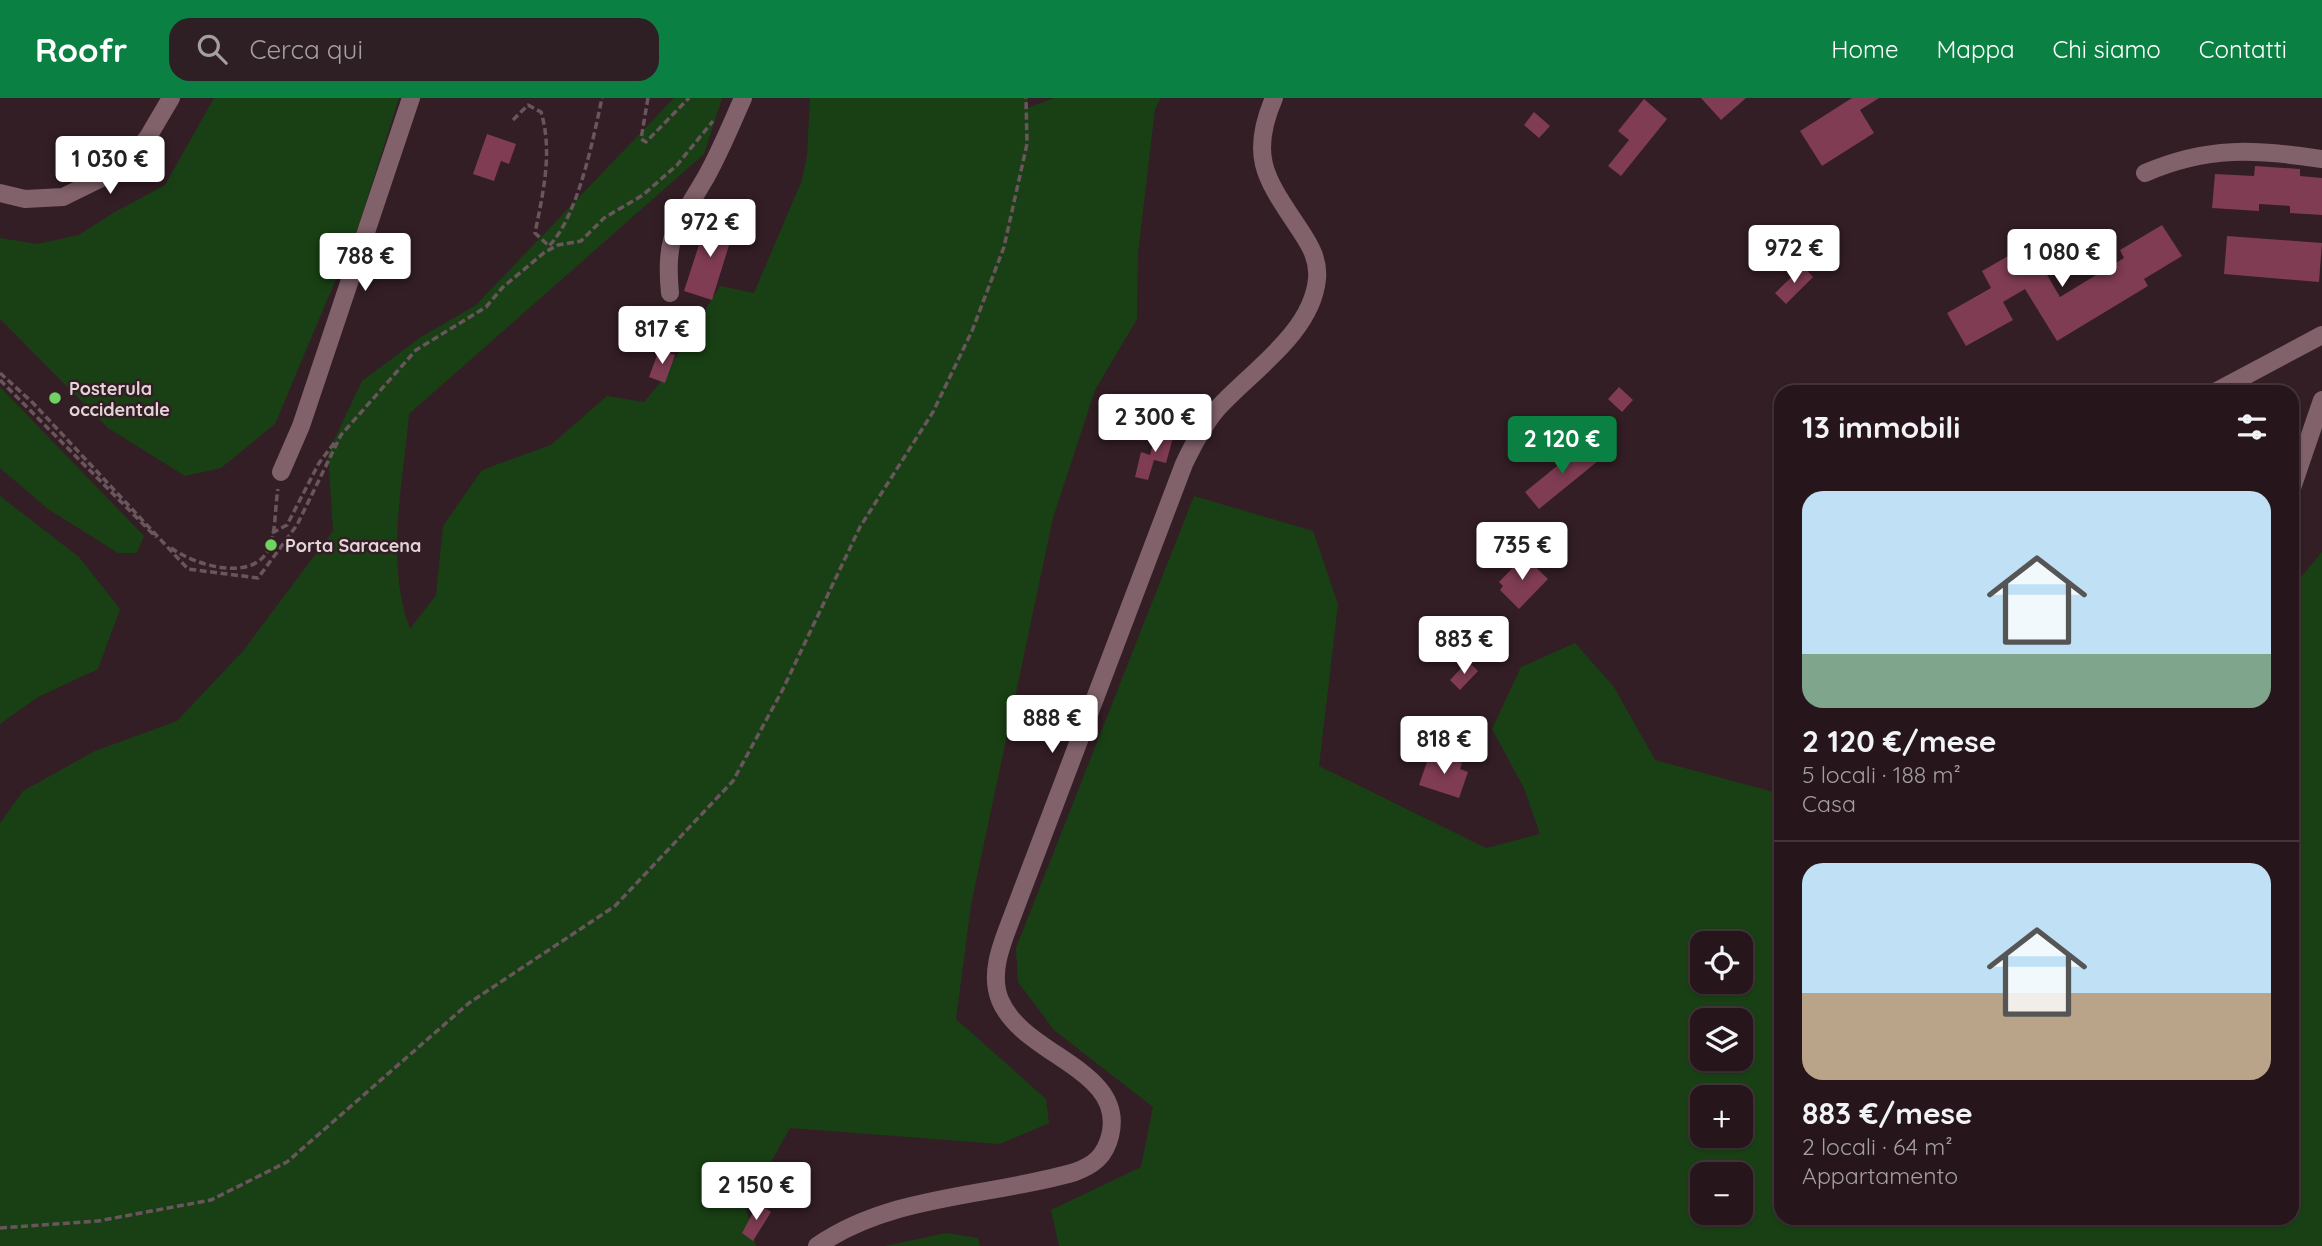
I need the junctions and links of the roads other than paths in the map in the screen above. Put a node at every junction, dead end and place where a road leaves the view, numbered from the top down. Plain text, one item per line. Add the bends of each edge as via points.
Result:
1 (171, 98) edge
2 (411, 98) edge
3 (743, 98) edge
4 (1274, 98) edge
5 (2322, 159) edge
6 (2145, 173) dead end
7 (0, 192) edge
8 (670, 293) dead end
9 (2322, 335) edge
10 (2228, 385) edge
11 (2322, 400) edge
12 (2299, 467) edge
13 (281, 472) road end
14 (817, 1246) edge

1 - 7 street via 124,167 63,197 25,199
2 - 13 street via 302,426
3 - 8 street via 707,176 673,230 668,254
4 - 14 street via 1262,128 1261,161 1266,178 1312,250 1317,279 1312,300 1283,342 1211,416 1189,453 1016,904 997,967 999,995 1014,1023 1096,1083 1106,1096 1112,1113 1108,1144 1096,1162 1083,1169 880,1214
5 - 6 street via 2278,152 2221,152 2187,157
9 - 10 street
11 - 12 street

